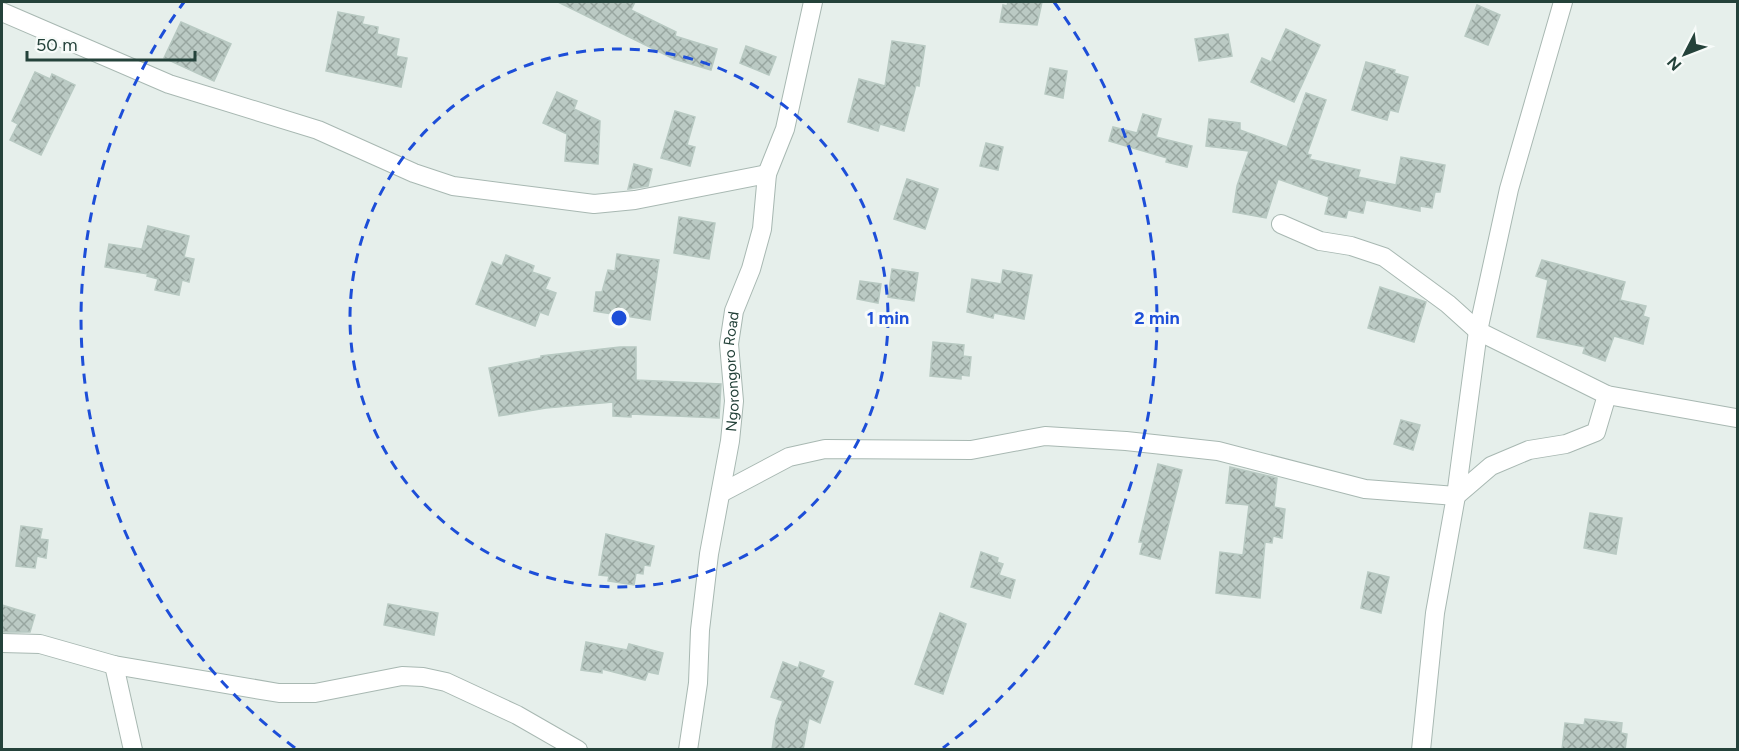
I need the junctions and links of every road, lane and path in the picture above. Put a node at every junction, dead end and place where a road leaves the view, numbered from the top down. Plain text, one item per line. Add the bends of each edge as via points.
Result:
1 (813, 2) edge
2 (1563, 2) edge
3 (2, 12) edge
4 (767, 174) junction
5 (1281, 224) dead end
6 (1478, 331) junction
7 (1606, 395) junction
8 (1736, 418) edge
9 (722, 493) junction
10 (1456, 496) junction
11 (2, 643) edge
12 (114, 665) junction
13 (134, 750) edge
14 (578, 750) edge
15 (688, 750) edge
16 (1421, 750) edge

1 - 4 street, Ngorongoro Road via 785,129
2 - 6 street via 1509,189
3 - 4 street via 169,84 318,130 453,186 594,204 635,200
4 - 9 street, Ngorongoro Road via 762,229 734,311 729,344 734,401
5 - 6 street via 1320,241 1384,257
6 - 7 street
6 - 10 street
7 - 8 street
7 - 10 street via 1596,432 1566,444 1529,450 1491,466
9 - 10 street via 789,456 825,449 971,450 1045,436 1218,452 1365,489
9 - 15 street, Ngorongoro Road via 709,554
10 - 16 street via 1435,613
11 - 12 street via 40,644
12 - 13 street
12 - 14 street via 279,693 315,693 402,676 423,677 446,682 517,715

